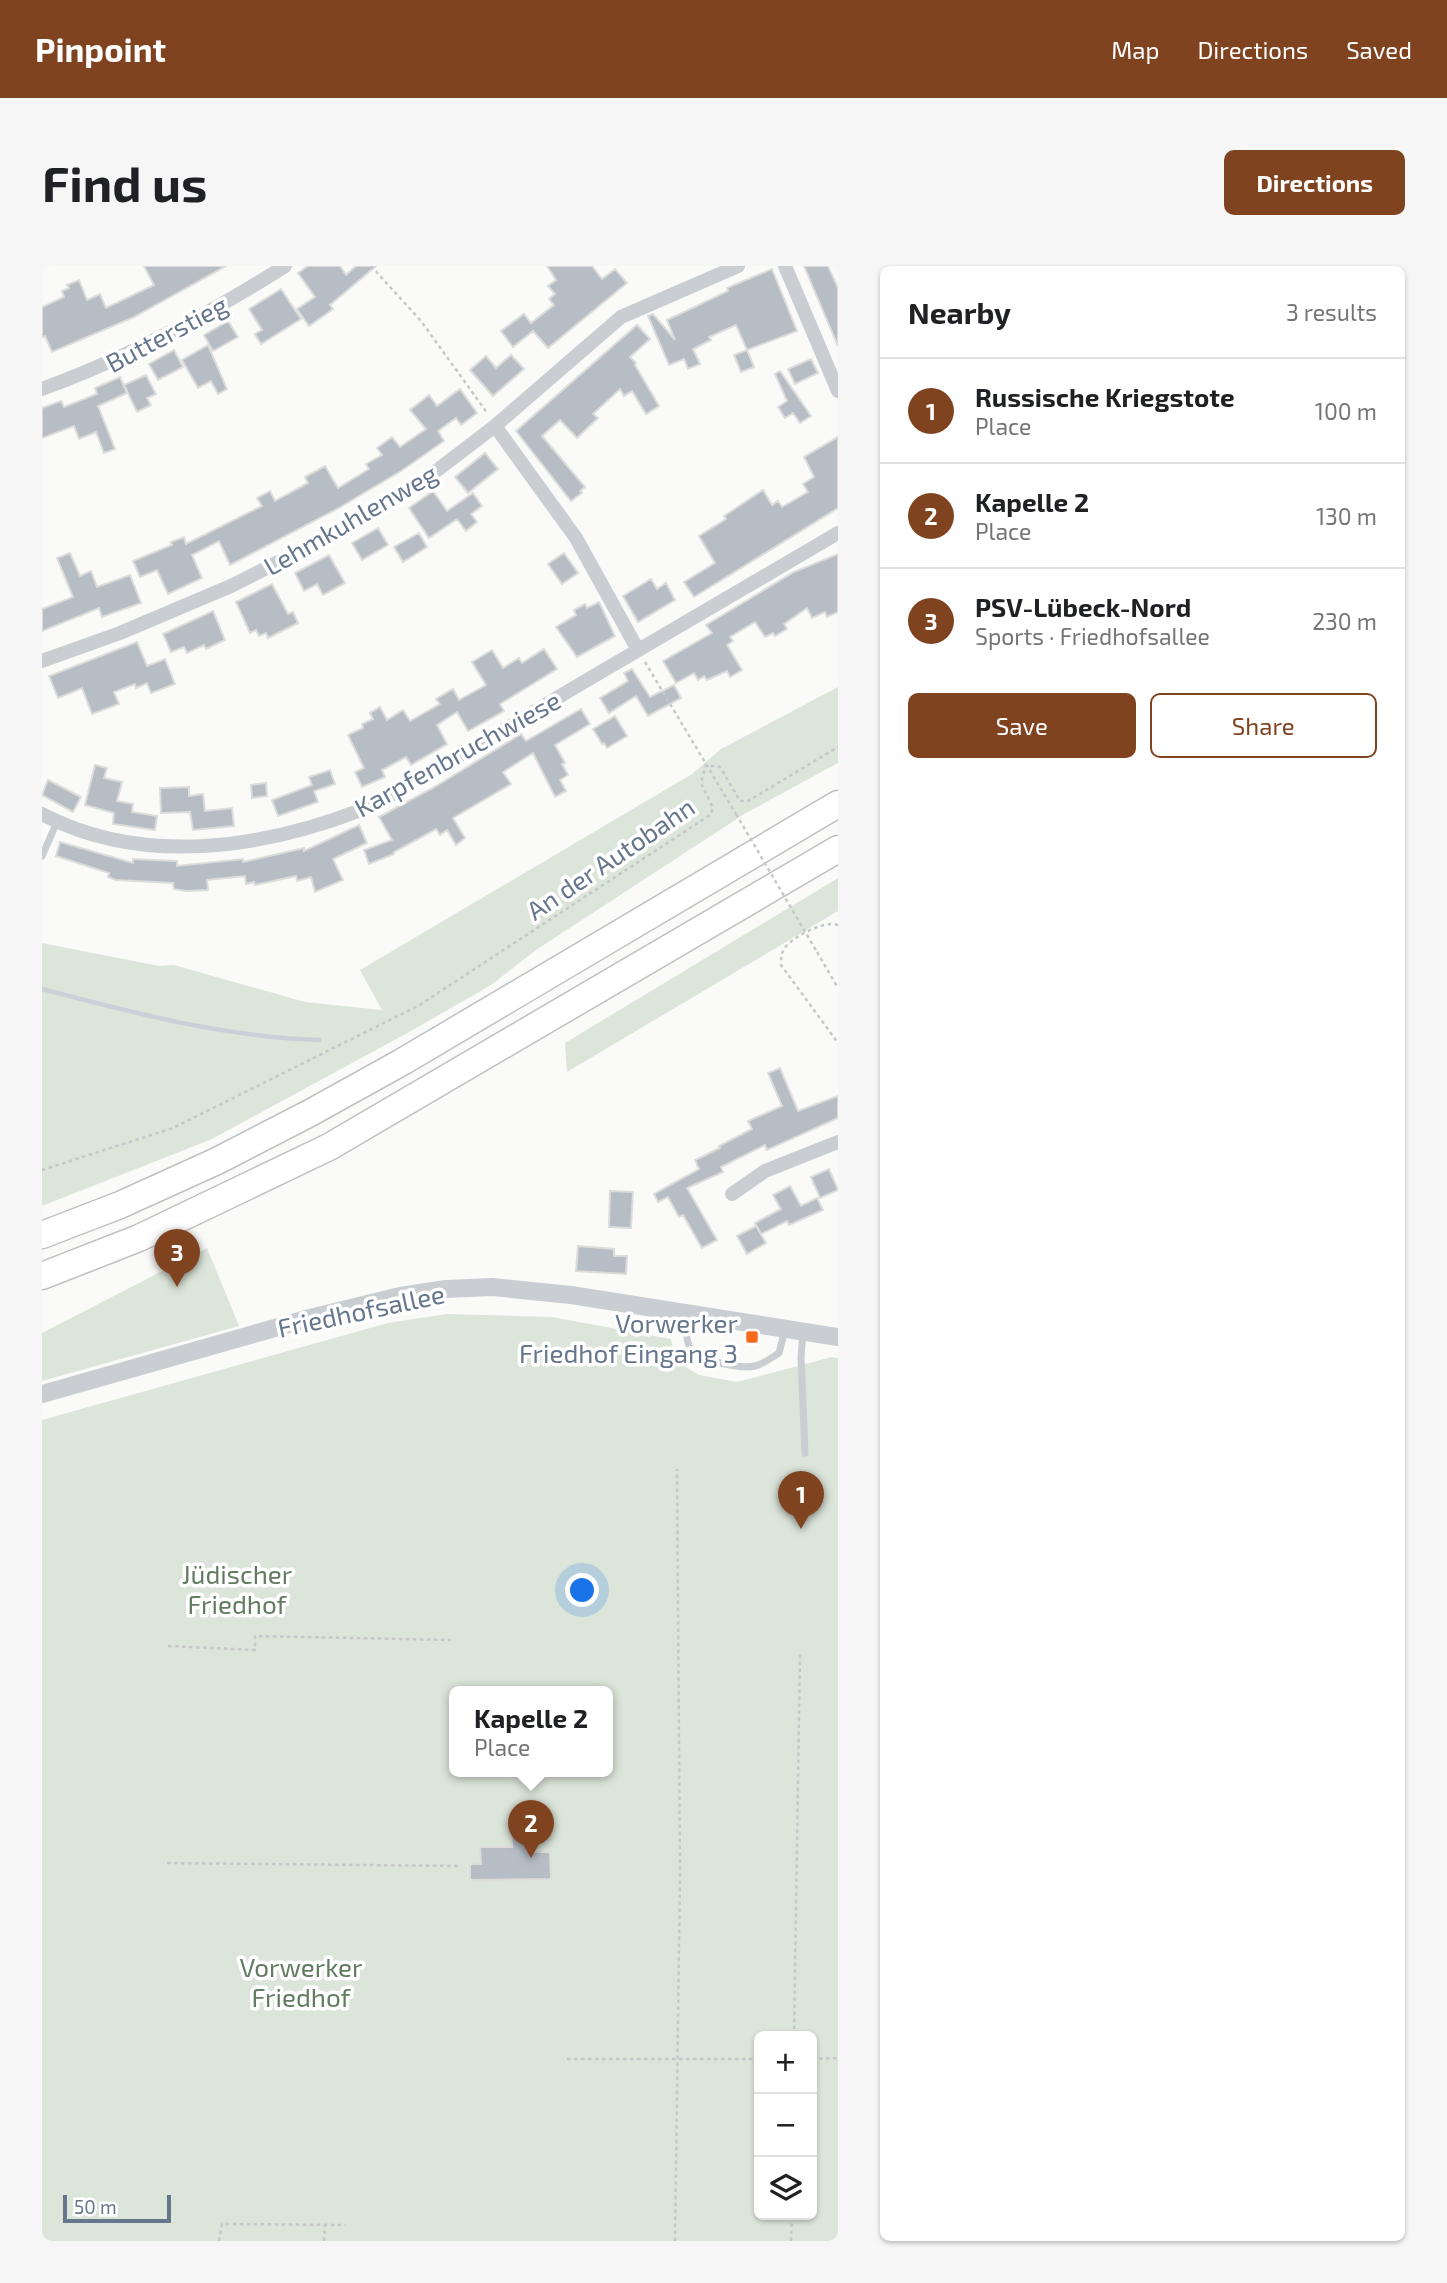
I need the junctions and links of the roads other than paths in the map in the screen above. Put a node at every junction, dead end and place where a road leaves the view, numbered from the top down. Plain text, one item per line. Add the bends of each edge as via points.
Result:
1 (285, 266) edge
2 (738, 266) edge
3 (785, 266) edge
4 (42, 389) edge
5 (838, 391) edge
6 (495, 426) junction
7 (838, 533) edge
8 (638, 650) junction
9 (42, 661) edge
10 (838, 804) edge
11 (42, 814) edge
12 (57, 822) junction
13 (838, 849) edge
14 (42, 856) edge
15 (838, 1142) edge
16 (732, 1194) dead end
17 (42, 1235) edge
18 (42, 1276) edge
19 (688, 1313) junction
20 (785, 1329) junction
21 (803, 1332) junction
22 (838, 1337) edge
23 (42, 1394) edge
24 (805, 1453) dead end

1 - 4 street, Butterstieg via 97,369
2 - 6 street, Lehmkuhlenweg via 621,317
3 - 5 street
6 - 8 street via 576,538
6 - 9 street, Lehmkuhlenweg via 426,478 344,529 231,586
7 - 8 street, Karpfenbruchwiese
8 - 12 street, Karpfenbruchwiese via 362,810 288,833 173,848 92,835
10 - 17 highway via 310,1113 120,1205
11 - 12 street, Karpfenbruchwiese
12 - 14 lane
13 - 18 highway via 329,1147 139,1238
15 - 16 street via 765,1171
19 - 20 street, Friedhofsallee
19 - 20 lane via 685,1329 690,1348 712,1361 752,1367 764,1363 779,1353
19 - 23 street, Friedhofsallee via 492,1287 446,1289 310,1318
20 - 21 street, Friedhofsallee
21 - 22 street, Friedhofsallee
21 - 24 lane

